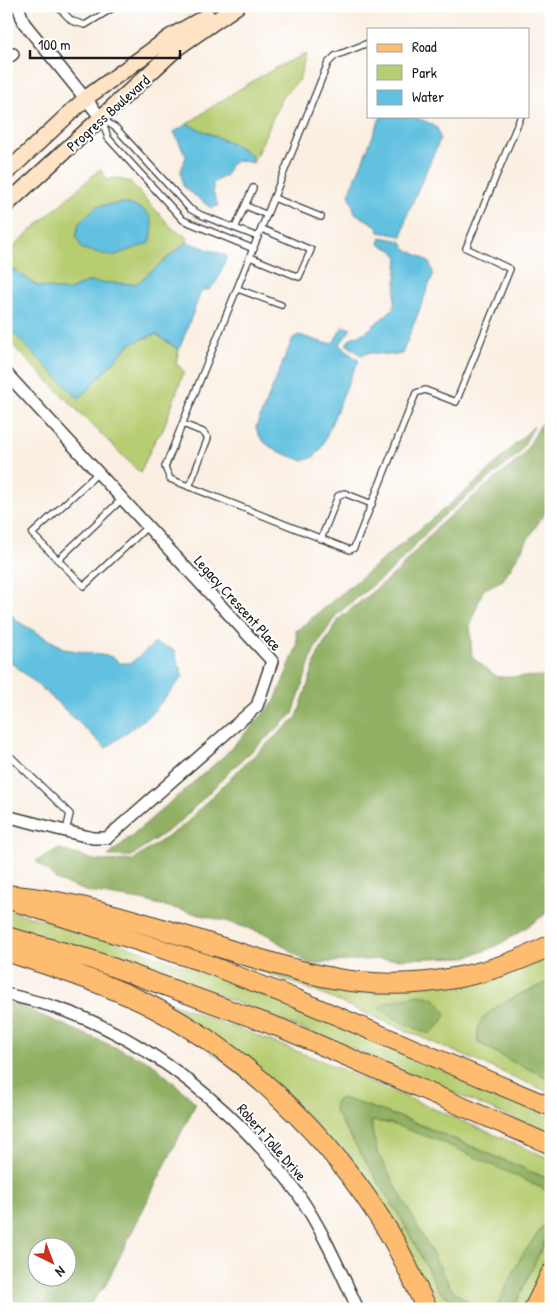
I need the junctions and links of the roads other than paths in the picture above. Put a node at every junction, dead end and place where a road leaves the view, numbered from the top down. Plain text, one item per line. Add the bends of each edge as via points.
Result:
1 (18, 6) edge
2 (57, 6) edge
3 (116, 6) edge
4 (232, 6) edge
5 (237, 6) edge
6 (367, 44) edge
7 (86, 98) junction
8 (520, 118) edge
9 (102, 119) junction
10 (6, 173) edge
11 (253, 188) dead end
12 (274, 198) junction
13 (6, 205) edge
14 (246, 206) junction
15 (267, 215) junction
16 (321, 217) dead end
17 (236, 228) junction
18 (262, 229) junction
19 (258, 237) junction
20 (254, 249) junction
21 (250, 257) junction
22 (238, 289) junction
23 (281, 305) dead end
24 (6, 373) edge
25 (183, 424) junction
26 (98, 472) junction
27 (189, 487) junction
28 (122, 499) junction
29 (372, 504) junction
30 (148, 526) junction
31 (321, 539) junction
32 (58, 560) junction
33 (6, 752) edge
34 (6, 816) edge
35 (66, 832) junction
36 (6, 895) edge
37 (6, 900) edge
38 (6, 936) edge
39 (551, 945) edge
40 (6, 950) edge
41 (6, 994) edge
42 (551, 1108) edge
43 (551, 1145) edge
44 (551, 1274) edge
45 (358, 1309) edge
46 (427, 1309) edge
47 (534, 1309) edge

1 - 7 street via 24,23
2 - 3 lane via 72,21 85,25
4 - 7 main road, Progress Boulevard via 203,17 170,37
5 - 9 main road, Progress Boulevard via 178,47
6 - 12 lane via 335,56 328,63
7 - 9 street
7 - 10 main road, Progress Boulevard
8 - 29 lane via 466,248 510,269 456,402 425,390 416,393
9 - 13 main road, Progress Boulevard
9 - 17 lane via 116,128 190,209
9 - 20 lane via 108,138 183,220
11 - 14 lane
12 - 15 lane
12 - 16 lane
14 - 15 lane
14 - 17 lane
15 - 18 lane
17 - 19 lane
18 - 19 lane
18 - 21 lane via 311,250 300,277
19 - 20 lane
20 - 21 lane
21 - 22 lane
22 - 23 lane
22 - 25 lane
24 - 26 street, Legacy Crescent Place
25 - 27 lane via 165,467 170,479
25 - 27 lane via 203,432 208,438
26 - 28 street, Legacy Crescent Place
26 - 32 lane via 32,534
27 - 31 lane
28 - 30 street, Legacy Crescent Place
28 - 32 lane
29 - 31 lane via 344,494 338,496
29 - 31 lane via 354,548 350,550
30 - 32 lane via 84,586
30 - 35 street, Legacy Crescent Place via 272,661 257,706 107,838
33 - 35 lane via 70,814
34 - 35 street, Legacy Crescent Place
36 - 39 highway via 88,908 308,973 359,982 397,984 468,976 500,967
37 - 42 main road via 202,962 297,999
38 - 43 main road via 90,959 283,1029
40 - 46 highway via 78,975 141,1002 196,1031 256,1075 300,1117 350,1175 388,1232
41 - 45 street, Robert Tolle Drive via 55,1007 119,1035 195,1084 239,1124 298,1194
44 - 47 highway

